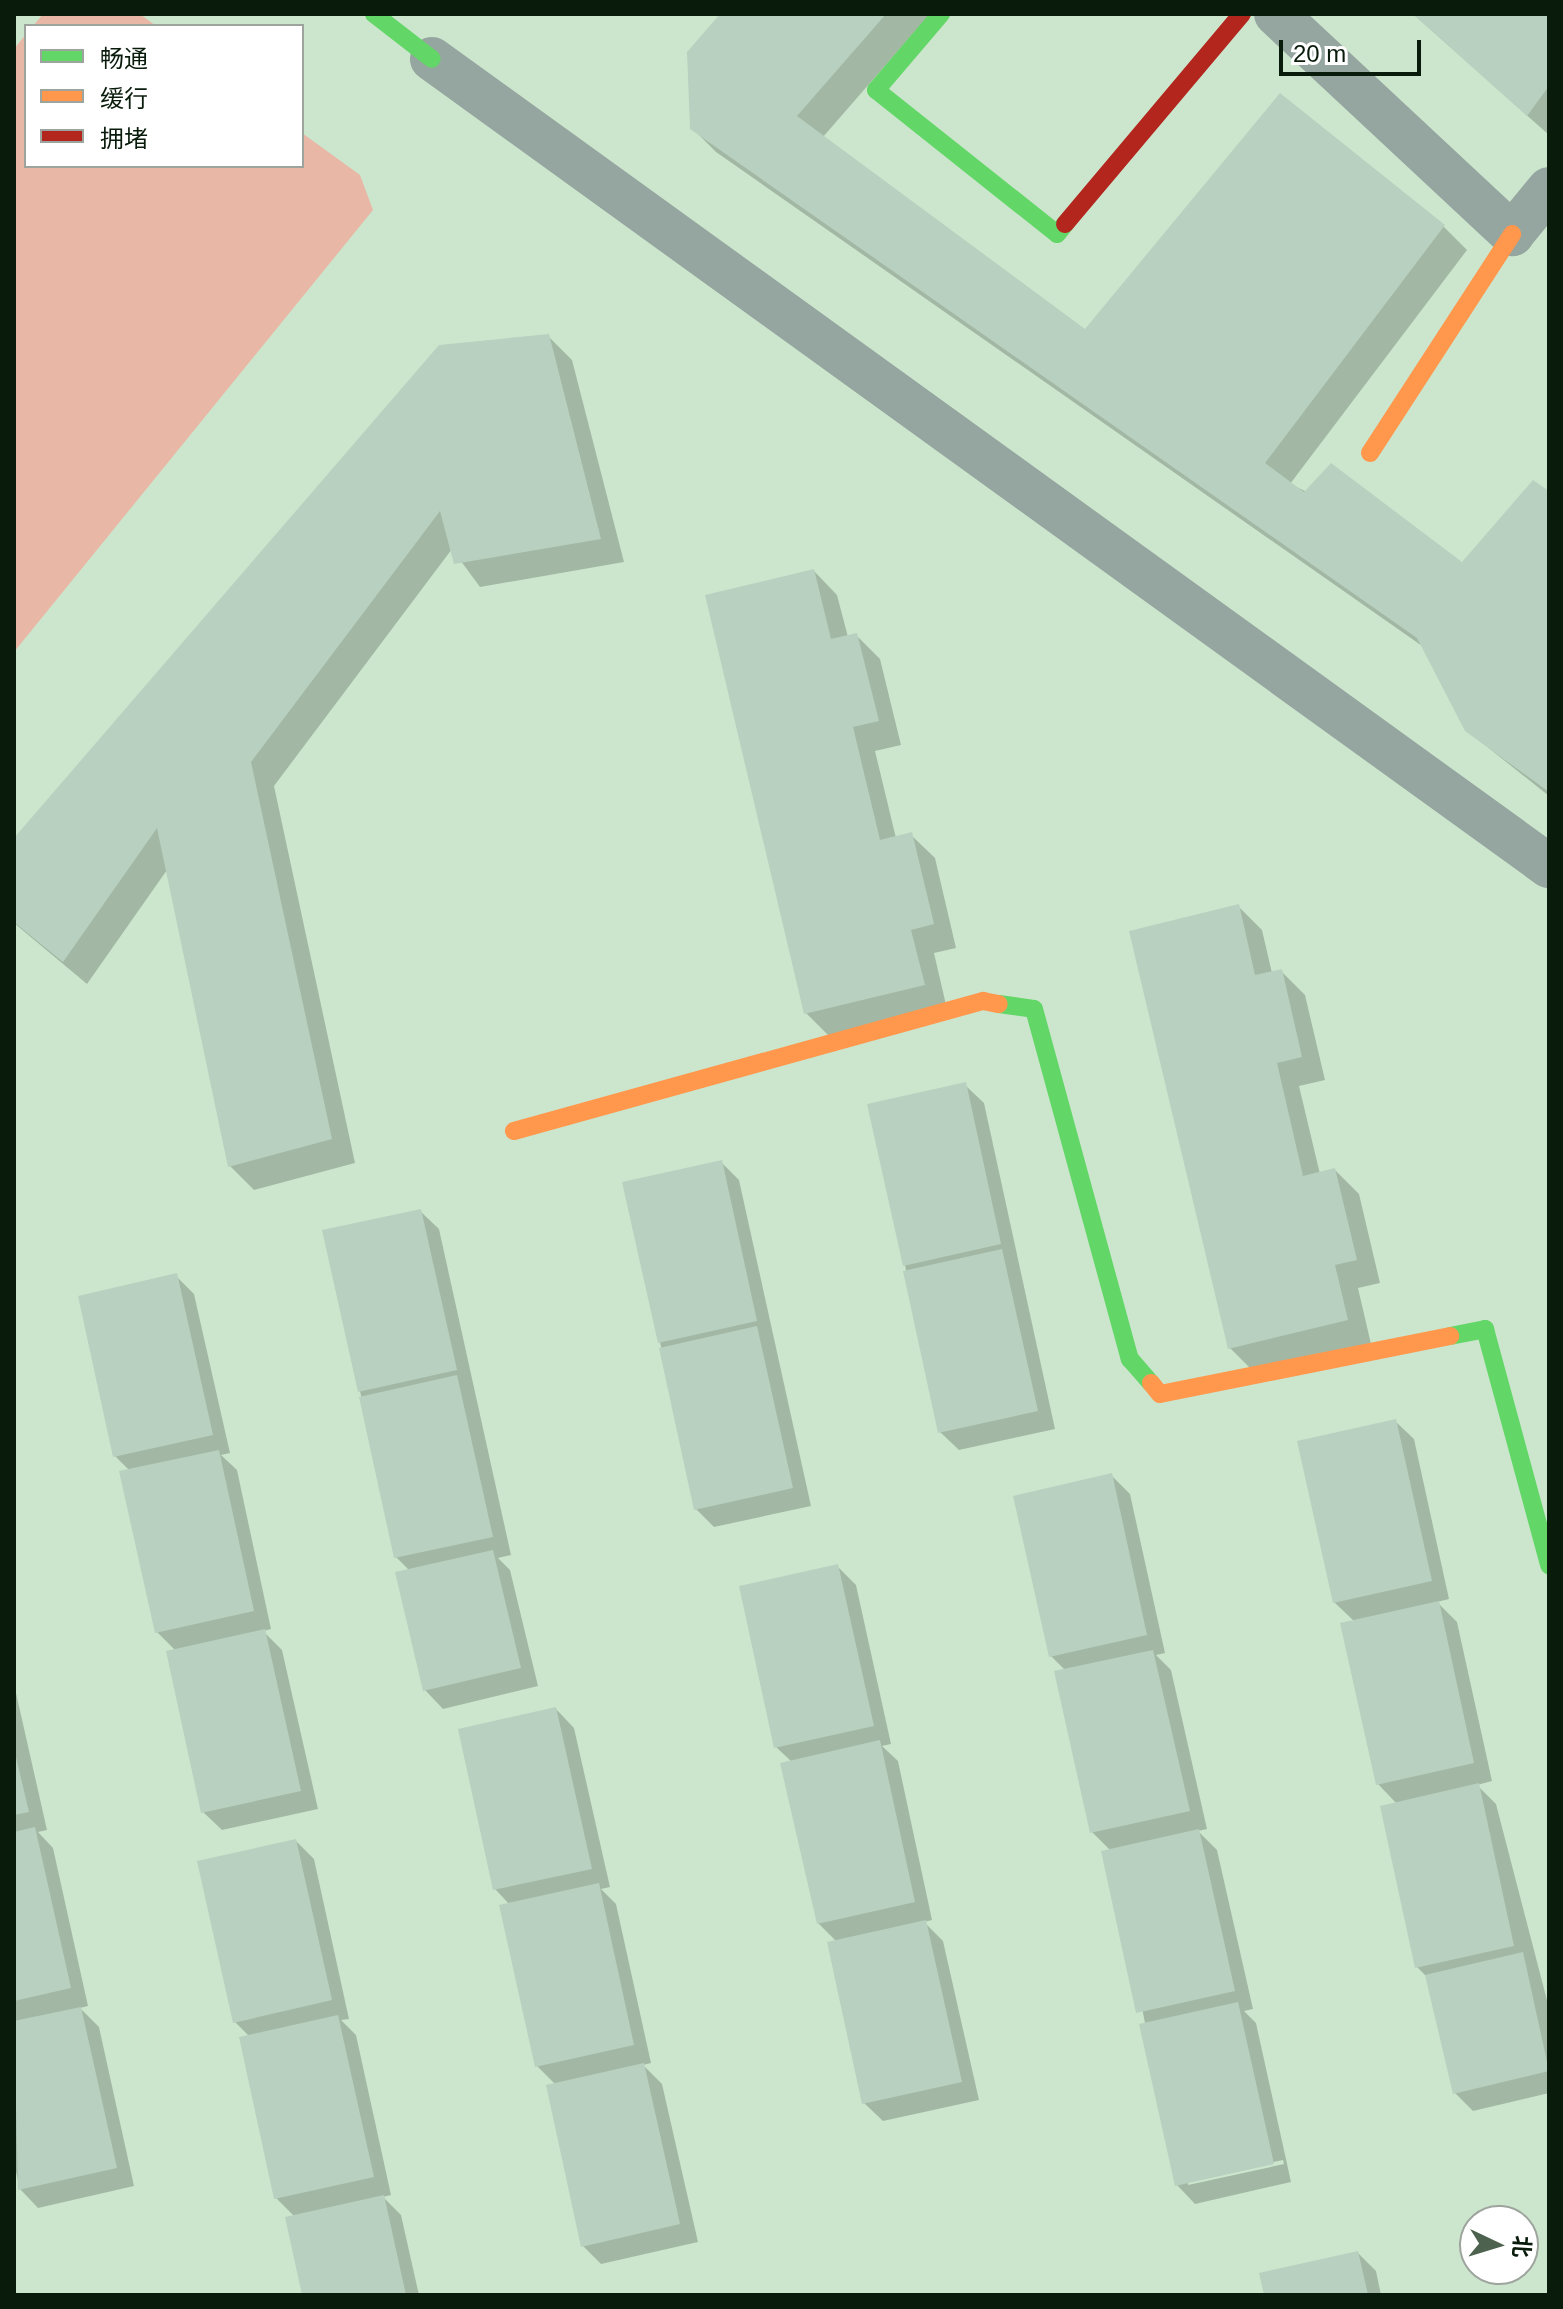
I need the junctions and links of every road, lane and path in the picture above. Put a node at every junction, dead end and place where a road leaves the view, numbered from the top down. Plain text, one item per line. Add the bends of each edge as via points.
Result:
1 (374, 14) edge
2 (941, 14) edge
3 (1242, 14) edge
4 (1276, 14) edge
5 (432, 59) joint
6 (1549, 189) edge
7 (1512, 234) junction
8 (1370, 453) dead end
9 (1549, 866) edge
10 (514, 1131) dead end
11 (1549, 1565) edge

1 - 5 street
2 - 3 street via 876,90 1057,234
4 - 7 street
5 - 9 street
6 - 7 street
7 - 8 street
10 - 11 street via 983,1001 1034,1009 1130,1359 1160,1394 1485,1329

